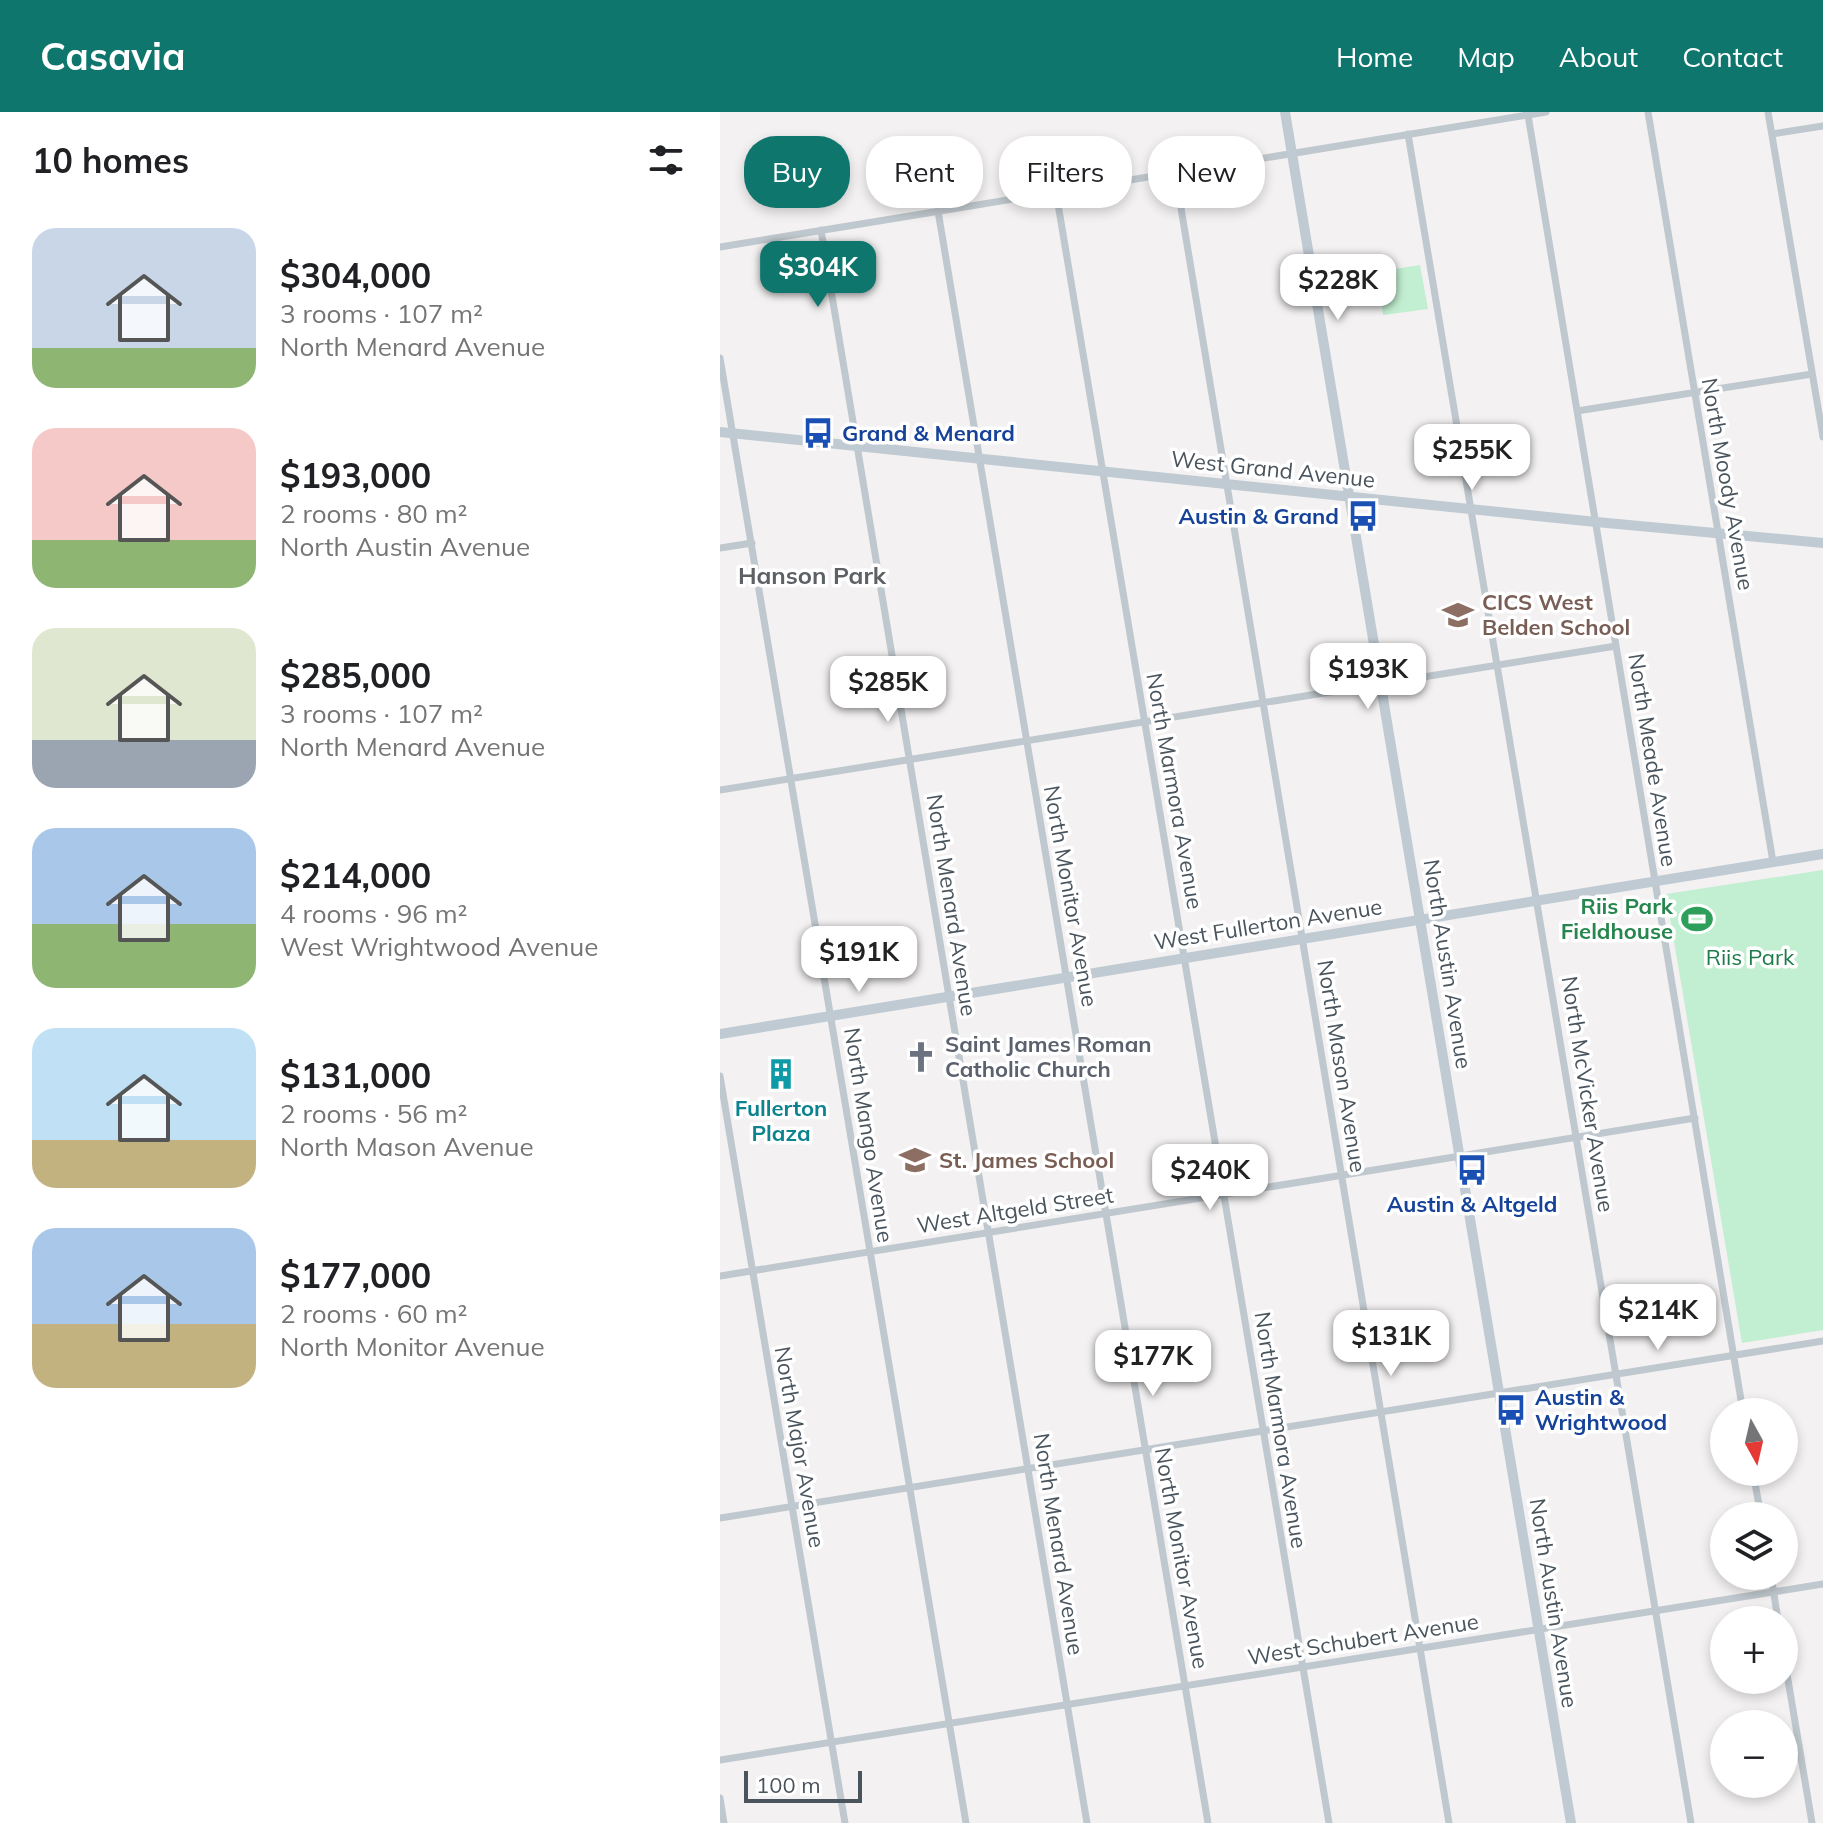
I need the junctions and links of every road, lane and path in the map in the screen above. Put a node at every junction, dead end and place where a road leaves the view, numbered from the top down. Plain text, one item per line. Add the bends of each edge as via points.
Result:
1 (1285, 112) edge
2 (1546, 112) edge
3 (1648, 112) edge
4 (1768, 112) edge
5 (1528, 115) junction
6 (1823, 126) edge
7 (1408, 134) junction
8 (1772, 134) junction
9 (1292, 153) junction
10 (1265, 157) edge
11 (999, 201) edge
12 (1059, 208) edge
13 (1181, 208) edge
14 (938, 211) junction
15 (821, 230) junction
16 (720, 247) edge
17 (720, 358) edge
18 (1812, 374) junction
19 (1694, 393) junction
20 (1577, 411) junction
21 (720, 432) edge
22 (733, 433) junction
23 (1823, 437) edge
24 (858, 446) junction
25 (980, 459) junction
26 (1103, 471) junction
27 (1227, 484) junction
28 (1350, 497) junction
29 (1472, 509) junction
30 (1596, 522) junction
31 (1718, 533) junction
32 (752, 543) junction
33 (1823, 543) edge
34 (720, 548) edge
35 (1616, 646) junction
36 (1498, 665) junction
37 (1381, 684) junction
38 (1263, 703) junction
39 (1145, 722) junction
40 (1027, 741) junction
41 (910, 760) junction
42 (791, 779) junction
43 (720, 790) edge
44 (1823, 854) edge
45 (1773, 862) junction
46 (1655, 881) junction
47 (1538, 900) junction
48 (1420, 919) junction
49 (1302, 938) junction
50 (1184, 958) junction
51 (1067, 977) junction
52 (949, 996) junction
53 (831, 1015) junction
54 (720, 1034) edge
55 (720, 1076) edge
56 (1695, 1118) junction
57 (1577, 1137) junction
58 (1460, 1156) junction
59 (1342, 1175) junction
60 (1224, 1194) junction
61 (1106, 1213) junction
62 (989, 1233) junction
63 (871, 1252) junction
64 (753, 1271) junction
65 (720, 1276) edge
66 (1823, 1341) edge
67 (1734, 1355) junction
68 (1616, 1374) junction
69 (1499, 1393) junction
70 (1741, 1398) edge
71 (1381, 1412) junction
72 (1263, 1431) junction
73 (1146, 1450) junction
74 (1028, 1468) junction
75 (910, 1487) junction
76 (792, 1506) junction
77 (720, 1518) edge
78 (1823, 1584) edge
79 (1773, 1592) junction
80 (1776, 1606) edge
81 (1656, 1611) junction
82 (1538, 1629) junction
83 (1420, 1648) junction
84 (1303, 1667) junction
85 (1185, 1686) junction
86 (1790, 1694) edge
87 (1067, 1705) junction
88 (950, 1723) junction
89 (832, 1742) junction
90 (720, 1760) edge
91 (720, 1798) edge
92 (724, 1823) edge
93 (845, 1823) edge
94 (966, 1823) edge
95 (1087, 1823) edge
96 (1208, 1823) edge
97 (1329, 1823) edge
98 (1449, 1823) edge
99 (1571, 1823) edge
100 (1691, 1823) edge
101 (1812, 1823) edge

1 - 9 main road, North Austin Avenue
2 - 5 street
3 - 19 street, North Moody Avenue
4 - 8 street
5 - 7 street
5 - 20 street, North Meade Avenue
6 - 8 street
7 - 9 street
7 - 29 street, North McVicker Avenue
8 - 18 street
9 - 10 street
9 - 28 main road, North Austin Avenue
11 - 14 street
12 - 26 street, North Marmora Avenue
13 - 27 street, North Mason Avenue
14 - 15 street
14 - 25 street, North Monitor Avenue
15 - 16 street
15 - 24 street, North Menard Avenue
17 - 22 street, North Mango Avenue
18 - 19 street
18 - 23 street
19 - 20 street
19 - 31 street, North Moody Avenue
20 - 30 street, North Meade Avenue
21 - 22 main road, West Grand Avenue
22 - 24 main road, West Grand Avenue
22 - 32 street, North Mango Avenue
24 - 25 main road, West Grand Avenue
24 - 41 street, North Menard Avenue
25 - 26 main road, West Grand Avenue
25 - 40 street, North Monitor Avenue
26 - 27 main road, West Grand Avenue
26 - 39 street, North Marmora Avenue
27 - 28 main road, West Grand Avenue
27 - 38 street, North Mason Avenue
28 - 29 main road, West Grand Avenue
28 - 37 main road, North Austin Avenue
29 - 30 main road, West Grand Avenue
29 - 36 street, North McVicker Avenue
30 - 31 main road, West Grand Avenue
30 - 35 street, North Meade Avenue
31 - 33 main road, West Grand Avenue
31 - 45 street, North Moody Avenue
32 - 34 street
32 - 42 street, North Mango Avenue
35 - 36 street
35 - 46 street, North Meade Avenue
36 - 37 street
36 - 47 street, North McVicker Avenue
37 - 38 street
37 - 48 main road, North Austin Avenue
38 - 39 street
38 - 49 street, North Mason Avenue
39 - 40 street
39 - 50 street, North Marmora Avenue
40 - 41 street
40 - 51 street, North Monitor Avenue
41 - 42 street
41 - 52 street, North Menard Avenue
42 - 43 street
42 - 53 street, North Mango Avenue
44 - 45 main road, West Fullerton Avenue
45 - 46 main road, West Fullerton Avenue
46 - 47 main road, West Fullerton Avenue
46 - 56 street, North Meade Avenue
47 - 48 main road, West Fullerton Avenue
47 - 57 street, North McVicker Avenue
48 - 49 main road, West Fullerton Avenue
48 - 58 main road, North Austin Avenue
49 - 50 main road, West Fullerton Avenue
49 - 59 street, North Mason Avenue
50 - 51 main road, West Fullerton Avenue
50 - 60 street, North Marmora Avenue
51 - 52 main road, West Fullerton Avenue
51 - 61 street, North Monitor Avenue
52 - 53 main road, West Fullerton Avenue
52 - 62 street, North Menard Avenue
53 - 54 main road, West Fullerton Avenue
53 - 63 street, North Mango Avenue
55 - 64 street, North Major Avenue
56 - 57 street, West Altgeld Street
56 - 67 street, North Meade Avenue
57 - 58 street, West Altgeld Street
57 - 68 street, North McVicker Avenue
58 - 59 street, West Altgeld Street
58 - 69 main road, North Austin Avenue
59 - 60 street, West Altgeld Street
59 - 71 street, North Mason Avenue
60 - 61 street, West Altgeld Street
60 - 72 street, North Marmora Avenue
61 - 62 street, West Altgeld Street
61 - 73 street, North Monitor Avenue
62 - 63 street, West Altgeld Street
62 - 74 street, North Menard Avenue
63 - 64 street, West Altgeld Street
63 - 75 street, North Mango Avenue
64 - 65 street, West Altgeld Street
64 - 76 street, North Major Avenue
66 - 67 street
67 - 68 street
67 - 70 street, North Meade Avenue
68 - 69 street
68 - 81 street, North McVicker Avenue
69 - 71 street
69 - 82 main road, North Austin Avenue
71 - 72 street
71 - 83 street, North Mason Avenue
72 - 73 street
72 - 84 street, North Marmora Avenue
73 - 74 street
73 - 85 street, North Monitor Avenue
74 - 75 street
74 - 87 street, North Menard Avenue
75 - 76 street
75 - 88 street, North Mango Avenue
76 - 77 street
76 - 89 street, North Major Avenue
78 - 79 street, West Schubert Avenue
79 - 80 street
79 - 81 street, West Schubert Avenue
81 - 82 street, West Schubert Avenue
81 - 100 street, North McVicker Avenue
82 - 83 street, West Schubert Avenue
82 - 99 main road, North Austin Avenue
83 - 84 street, West Schubert Avenue
83 - 98 street, North Mason Avenue
84 - 85 street, West Schubert Avenue
84 - 97 street, North Marmora Avenue
85 - 87 street, West Schubert Avenue
85 - 96 street, North Monitor Avenue
86 - 101 street
87 - 88 street, West Schubert Avenue
87 - 95 street, North Menard Avenue
88 - 89 street, West Schubert Avenue
88 - 94 street, North Mango Avenue
89 - 90 street, West Schubert Avenue
89 - 93 street, North Major Avenue
91 - 92 street

